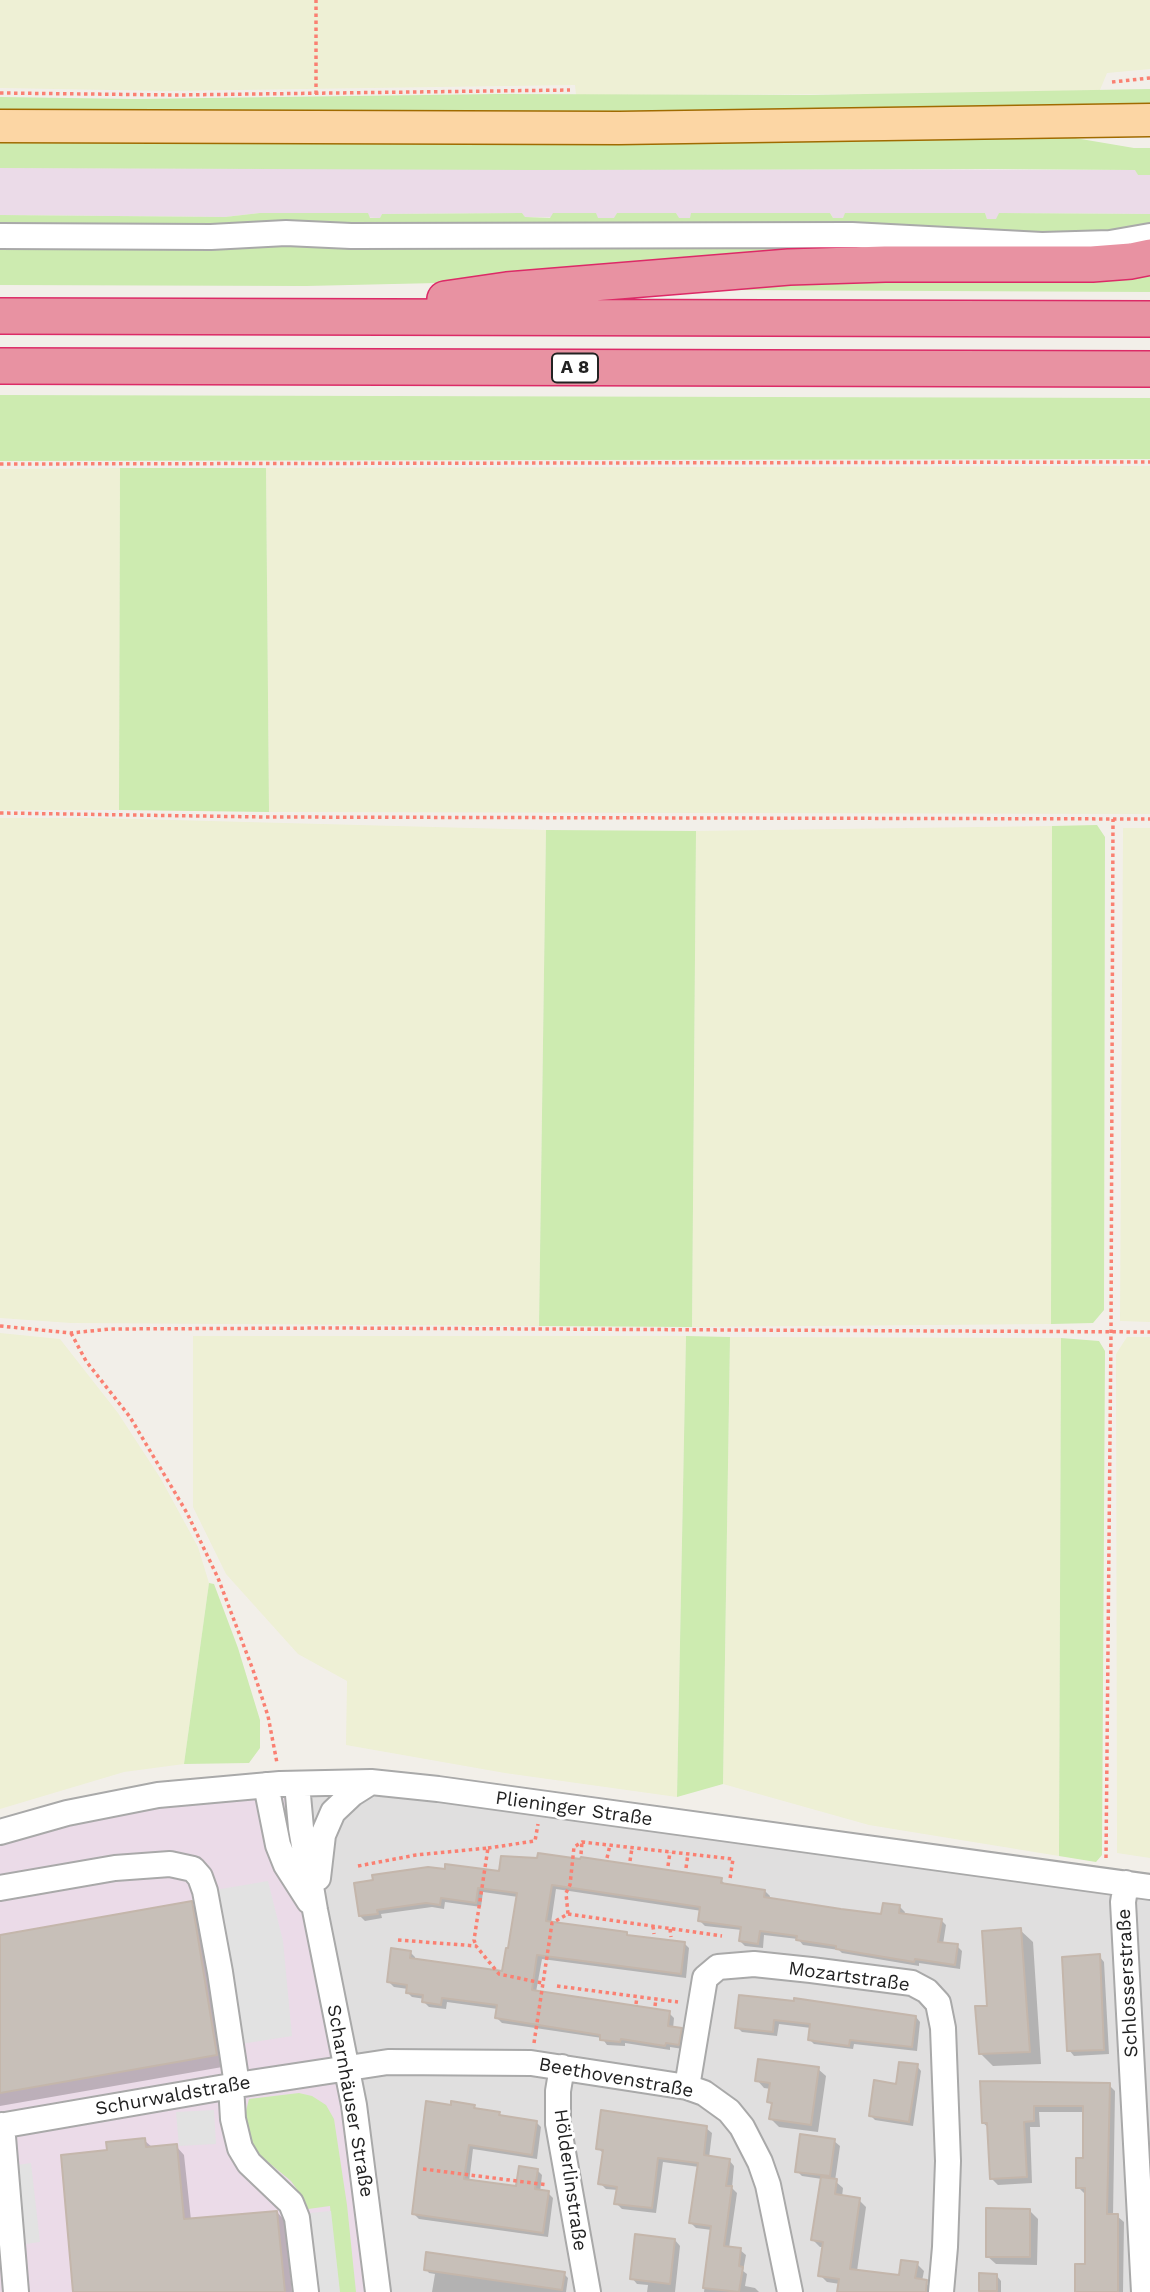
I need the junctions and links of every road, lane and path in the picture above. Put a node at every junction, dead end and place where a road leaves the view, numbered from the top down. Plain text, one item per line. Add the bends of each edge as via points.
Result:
1 (316, 0) edge
2 (1150, 78) edge
3 (1112, 82) dead end
4 (570, 90) dead end
5 (0, 93) edge
6 (316, 94) junction
7 (1150, 120) edge
8 (0, 126) edge
9 (0, 236) edge
10 (1150, 236) edge
11 (1150, 257) edge
12 (0, 316) edge
13 (322, 316) junction
14 (1150, 319) edge
15 (0, 366) edge
16 (1150, 369) edge
17 (1150, 462) edge
18 (0, 464) edge
19 (0, 813) edge
20 (1113, 819) junction
21 (1150, 819) edge
22 (0, 1326) edge
23 (1111, 1332) junction
24 (1150, 1332) edge
25 (71, 1333) junction
26 (371, 1782) junction
27 (281, 1785) junction
28 (541, 1805) junction
29 (0, 1832) edge
30 (582, 1842) junction
31 (610, 1846) junction
32 (488, 1848) junction
33 (632, 1848) junction
34 (670, 1852) junction
35 (581, 1854) dead end
36 (688, 1854) junction
37 (607, 1858) dead end
38 (630, 1861) dead end
39 (358, 1866) dead end
40 (668, 1867) dead end
41 (686, 1868) dead end
42 (730, 1879) dead end
43 (1127, 1884) edge
44 (0, 1888) edge
45 (315, 1910) junction
46 (568, 1914) junction
47 (577, 1915) junction
48 (598, 1918) junction
49 (614, 1920) junction
50 (577, 1922) dead end
51 (598, 1925) dead end
52 (653, 1926) junction
53 (614, 1927) dead end
54 (670, 1928) junction
55 (654, 1934) dead end
56 (722, 1936) dead end
57 (671, 1937) dead end
58 (398, 1940) dead end
59 (476, 1946) junction
60 (542, 1983) junction
61 (557, 1986) dead end
62 (575, 1989) junction
63 (591, 1991) junction
64 (575, 1995) dead end
65 (591, 1997) dead end
66 (637, 1997) junction
67 (656, 1999) junction
68 (636, 2004) dead end
69 (701, 2005) junction
70 (655, 2006) dead end
71 (1140, 2022) edge
72 (531, 2063) junction
73 (347, 2067) junction
74 (562, 2067) junction
75 (234, 2085) junction
76 (687, 2087) junction
77 (1, 2126) edge
78 (423, 2169) dead end
79 (568, 2187) junction
80 (1145, 2230) edge
81 (16, 2292) edge
82 (306, 2292) edge
83 (378, 2292) edge
84 (588, 2292) edge
85 (790, 2292) edge
86 (941, 2292) edge
87 (1144, 2292) edge

1 - 6 path
2 - 3 path
4 - 6 path
5 - 6 path
7 - 8 main road via 619,128
9 - 10 street via 852,235 1042,245 1122,242
11 - 13 highway via 1092,264 754,269 490,292
12 - 13 highway
13 - 14 highway
15 - 16 highway, A 8
17 - 18 path
19 - 20 path
20 - 21 path
20 - 23 path
22 - 25 path
23 - 24 path
23 - 25 path via 321,1328
23 - 43 path
25 - 27 path via 158,1462 218,1578 268,1716
26 - 27 street, Plieninger Straße
26 - 28 street, Plieninger Straße
26 - 45 street, Scharnhäuser Straße via 339,1806 326,1826
27 - 29 street, Plieninger Straße via 125,1800
27 - 45 street, Scharnhäuser Straße via 301,1828
28 - 32 path via 535,1841
28 - 43 street, Plieninger Straße
30 - 31 path
30 - 35 path
30 - 46 path via 574,1847 566,1893
31 - 33 path
31 - 37 path
32 - 39 path
32 - 59 path
33 - 34 path
33 - 38 path
34 - 36 path
34 - 40 path
36 - 41 path
36 - 42 path via 733,1859
43 - 71 street, Schlosserstraße via 1123,1902
44 - 75 street via 115,1868 170,1864 192,1869 205,1891
45 - 73 street, Scharnhäuser Straße
46 - 47 path
46 - 60 path via 552,1923
47 - 48 path
47 - 50 path
48 - 49 path
48 - 51 path
49 - 52 path
49 - 53 path
52 - 54 path
52 - 55 path
54 - 56 path
54 - 57 path
58 - 59 path
59 - 60 path via 499,1974
60 - 72 path
61 - 62 path
62 - 63 path
62 - 64 path
63 - 65 path
63 - 66 path
66 - 67 path
66 - 68 path
67 - 69 path
67 - 70 path
69 - 76 street, Mozartstraße
69 - 86 street, Mozartstraße via 705,1978 718,1967 754,1964 912,1983 933,1997 943,2028 948,2161
71 - 80 street, Schlosserstraße
72 - 73 street, Beethovenstraße via 388,2062
72 - 74 street, Beethovenstraße
73 - 75 street, Schurwaldstraße
73 - 83 street, Scharnhäuser Straße
74 - 76 street, Beethovenstraße
74 - 79 street, Hölderlinstraße via 558,2124
75 - 77 street, Schurwaldstraße
75 - 82 street via 233,2119 240,2148 249,2163 291,2203 297,2218
76 - 85 street, Beethovenstraße via 729,2111 760,2162
77 - 81 street
78 - 79 path
79 - 84 street, Hölderlinstraße
80 - 87 street, Schlosserstraße

